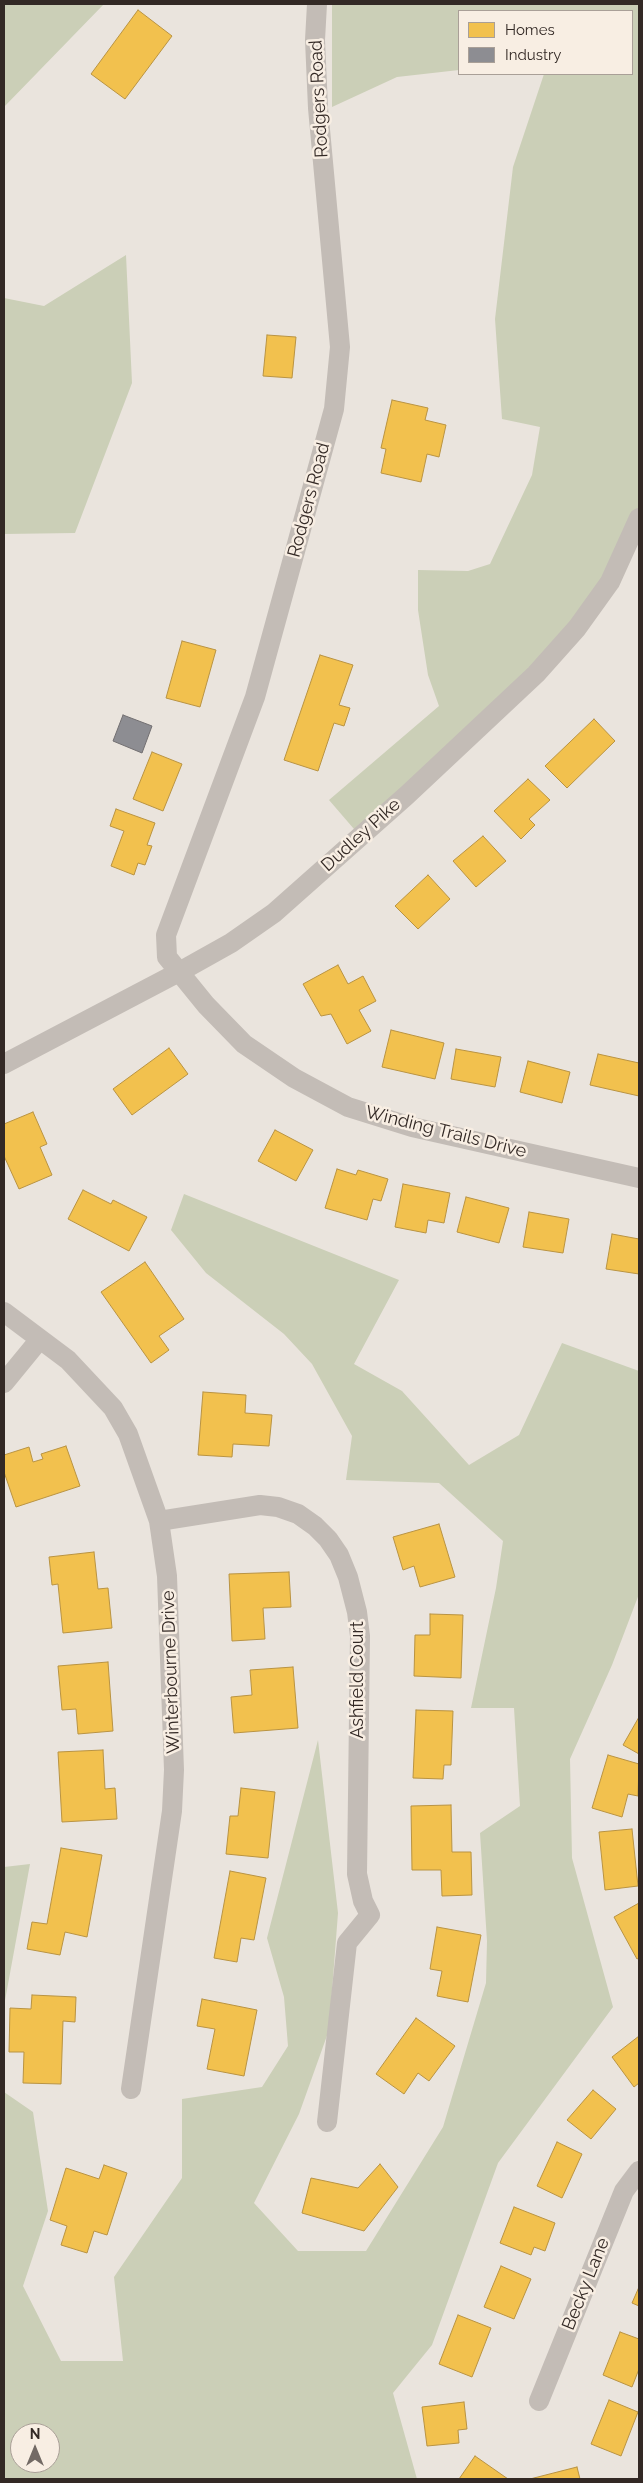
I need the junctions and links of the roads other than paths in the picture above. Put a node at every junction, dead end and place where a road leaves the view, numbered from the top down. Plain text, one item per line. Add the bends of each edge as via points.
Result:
1 (317, 4) edge
2 (639, 518) edge
3 (181, 972) junction
4 (4, 1064) edge
5 (639, 1178) edge
6 (4, 1312) edge
7 (40, 1339) junction
8 (4, 1383) edge
9 (159, 1521) junction
10 (131, 2089) dead end
11 (327, 2122) dead end
12 (639, 2171) edge
13 (539, 2401) dead end

1 - 3 street, Rodgers Road via 318,108 340,347 334,409 255,697 166,935 167,957
2 - 3 street, Dudley Pike via 610,582 577,628 536,674 274,913
3 - 4 street, Dudley Pike
3 - 5 street, Winding Trails Drive via 244,1044 294,1078 348,1107 412,1127
6 - 7 street, Winterbourne Drive
7 - 8 street
7 - 9 street, Winterbourne Drive via 68,1360 113,1408 128,1434
9 - 10 street, Winterbourne Drive via 167,1576 174,1770 172,1812
9 - 11 street, Ashfield Court via 260,1506 298,1514 316,1526 339,1554 358,1612 357,1874 363,1902 370,1915 347,1943
12 - 13 street, Becky Lane via 624,2192

